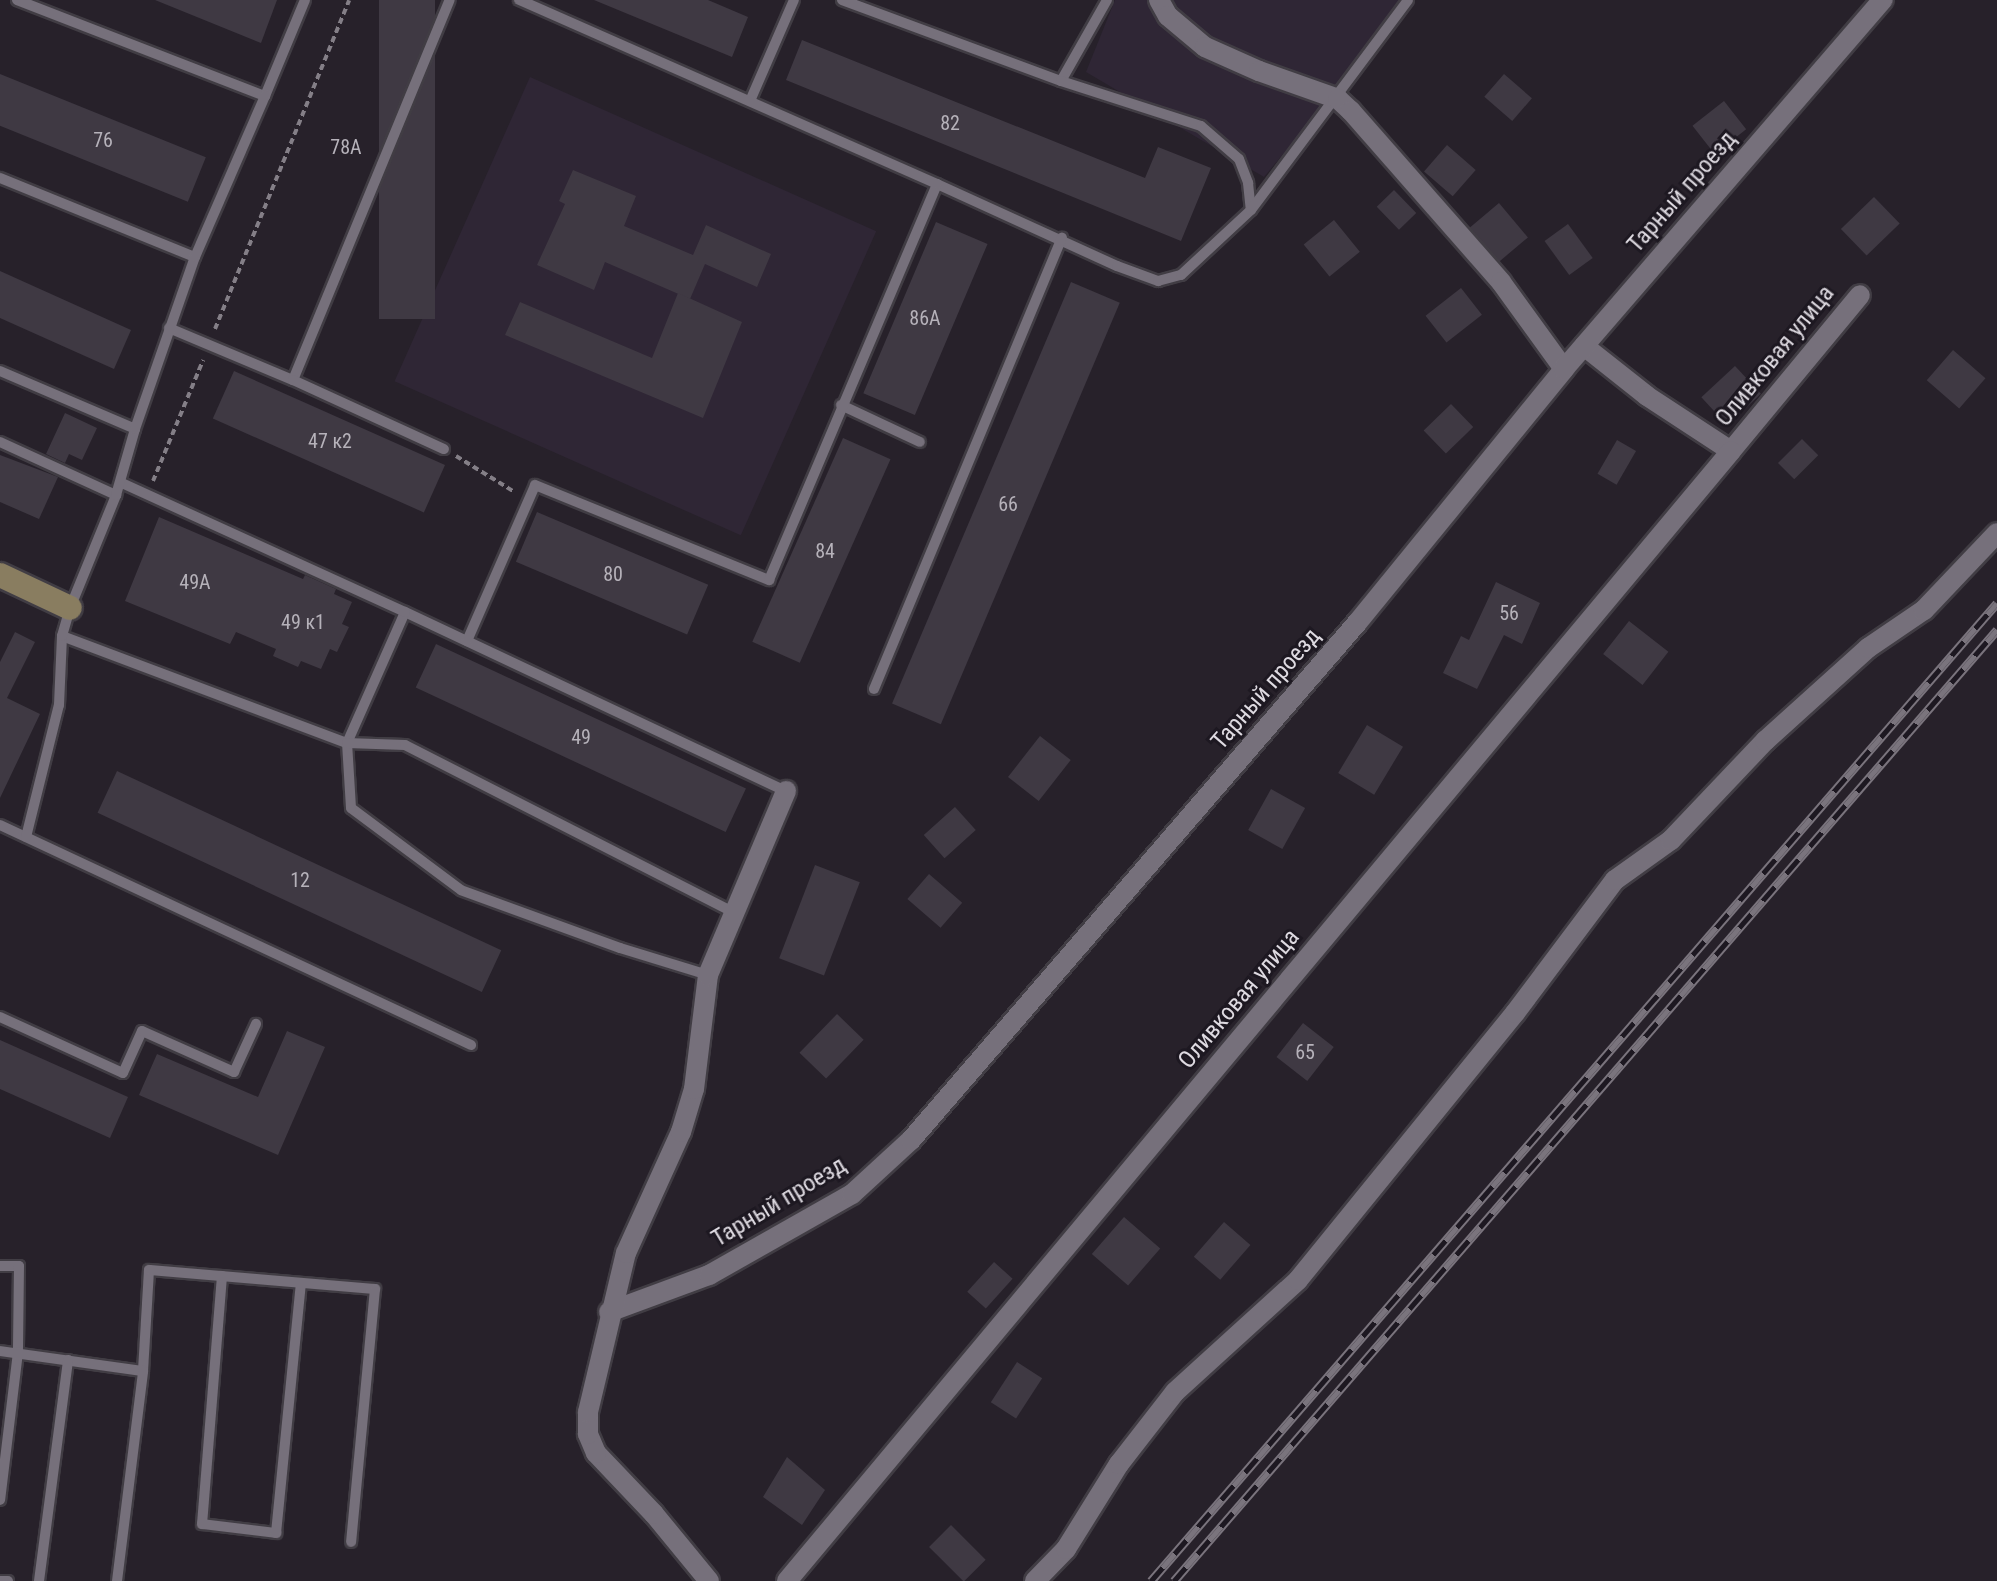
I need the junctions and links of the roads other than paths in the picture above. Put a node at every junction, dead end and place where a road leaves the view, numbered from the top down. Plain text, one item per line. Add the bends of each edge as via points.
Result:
1 (17, 0) edge
2 (305, 0) edge
3 (450, 0) edge
4 (519, 0) edge
5 (794, 0) edge
6 (842, 0) edge
7 (1107, 0) edge
8 (1159, 0) edge
9 (1408, 0) edge
10 (1883, 0) edge
11 (1061, 81) junction
12 (265, 96) junction
13 (1338, 99) junction
14 (750, 101) junction
15 (0, 178) edge
16 (937, 184) junction
17 (1251, 210) junction
18 (1062, 238) junction
19 (195, 257) junction
20 (1860, 295) dead end
21 (169, 328) junction
22 (1584, 346) junction
23 (1564, 369) junction
24 (0, 371) edge
25 (293, 380) junction
26 (841, 405) junction
27 (135, 429) junction
28 (0, 442) edge
29 (920, 442) dead end
30 (444, 449) road end
31 (1731, 451) junction
32 (120, 482) junction
33 (116, 495) junction
34 (1997, 533) edge
35 (0, 575) edge
36 (70, 608) junction
37 (405, 612) junction
38 (62, 636) junction
39 (467, 641) junction
40 (874, 689) dead end
41 (347, 743) junction
42 (786, 791) joint
43 (0, 825) edge
44 (26, 837) junction
45 (733, 912) junction
46 (708, 975) junction
47 (0, 1017) edge
48 (256, 1024) dead end
49 (471, 1045) dead end
50 (0, 1266) edge
51 (222, 1276) junction
52 (301, 1283) junction
53 (609, 1312) junction
54 (0, 1351) edge
55 (18, 1352) junction
56 (68, 1360) junction
57 (143, 1371) junction
58 (6, 1412) edge
59 (0, 1500) edge
60 (351, 1542) dead end
61 (0, 1581) edge
62 (8, 1581) edge
63 (39, 1581) edge
64 (117, 1581) edge
65 (709, 1581) edge
66 (787, 1581) edge
67 (1035, 1581) edge

1 - 12 lane
2 - 12 lane
3 - 25 lane
4 - 14 lane
5 - 14 lane
6 - 11 lane
7 - 11 lane
8 - 13 street via 1168,16 1205,47
9 - 13 lane
10 - 22 street, Тарный проезд
11 - 17 lane via 1201,126 1239,159
12 - 19 lane
13 - 17 lane
13 - 23 street via 1501,282
14 - 16 lane
15 - 19 lane
16 - 18 lane
16 - 26 lane
17 - 18 lane via 1197,263 1181,275 1158,281
18 - 40 lane
19 - 21 lane
20 - 31 street, Оливковая улица
21 - 25 lane
21 - 27 lane
22 - 23 street, Тарный проезд
22 - 31 street, Оливковая улица via 1647,396
23 - 53 street, Тарный проезд via 1357,623 911,1140 852,1194 709,1275
24 - 27 lane
25 - 30 lane
26 - 29 lane
26 - 39 lane via 769,580 535,485
27 - 32 lane
28 - 33 lane
31 - 66 street, Оливковая улица
32 - 33 lane
32 - 37 lane
33 - 36 lane
34 - 67 street via 1924,610 1868,648 1765,741 1671,840 1615,880 1515,1013 1298,1280 1175,1392 1119,1464 1066,1549
35 - 36 street
36 - 38 lane
37 - 39 lane
37 - 41 lane
38 - 41 lane
38 - 44 lane via 59,705
39 - 42 lane
41 - 45 lane via 405,745
41 - 46 lane via 351,808 461,890
42 - 45 street
43 - 44 lane
44 - 49 lane
45 - 46 street
46 - 53 street via 694,1089 681,1132 626,1253
47 - 48 lane via 123,1073 142,1031 234,1072
50 - 55 lane via 19,1266
51 - 52 lane
51 - 52 lane via 202,1524 276,1533
51 - 57 lane via 149,1270
52 - 60 lane via 375,1289
53 - 65 street via 591,1390 588,1434 596,1453
54 - 55 lane
55 - 56 lane
55 - 58 lane
56 - 57 lane
56 - 63 lane
57 - 64 lane
58 - 59 lane
61 - 62 lane

